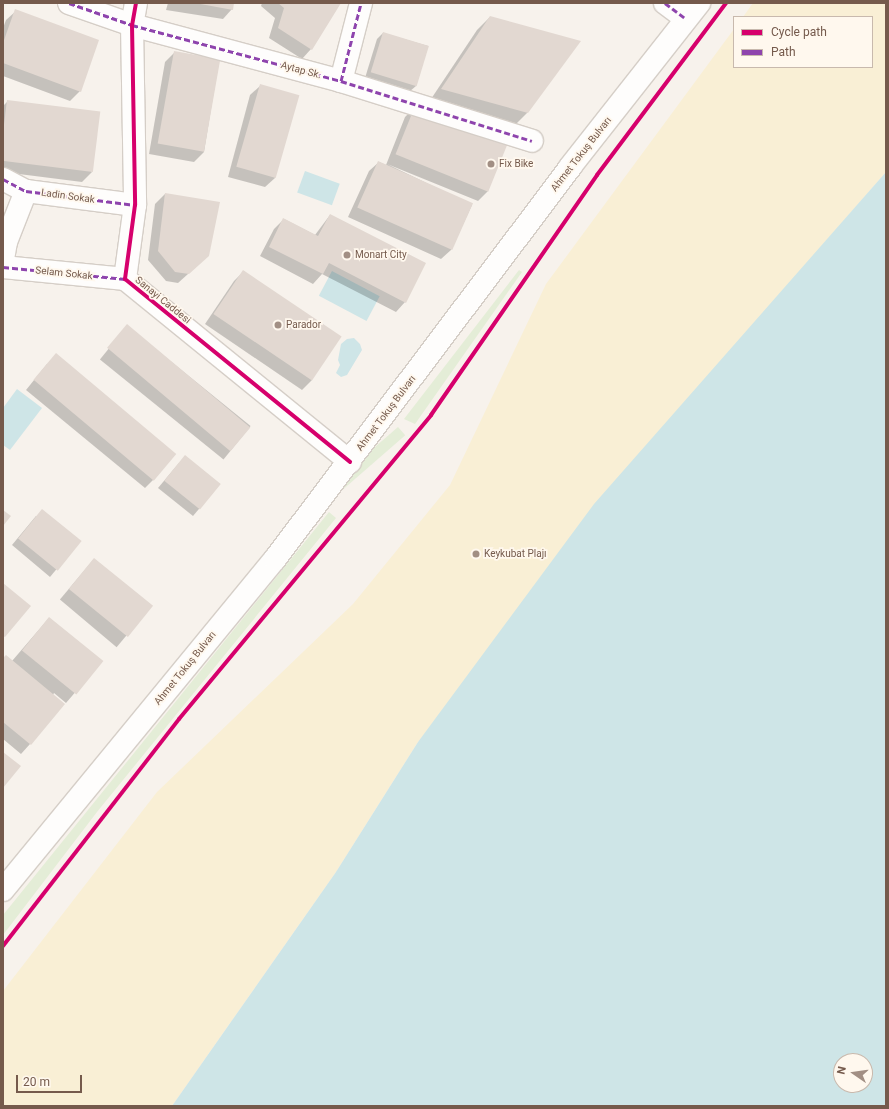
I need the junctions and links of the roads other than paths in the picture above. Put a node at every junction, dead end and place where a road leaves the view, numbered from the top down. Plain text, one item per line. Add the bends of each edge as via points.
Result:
1 (69, 3) edge
2 (136, 3) edge
3 (361, 3) edge
4 (665, 3) edge
5 (692, 11) edge
6 (132, 25) junction
7 (341, 81) junction
8 (532, 140) dead end
9 (3, 179) edge
10 (26, 191) junction
11 (135, 205) junction
12 (3, 259) edge
13 (3, 266) edge
14 (124, 279) junction
15 (350, 462) junction
16 (3, 890) edge

1 - 6 street, Aytap Sk.
2 - 6 street, Sanayi Caddesi
3 - 7 street
4 - 5 street
5 - 15 street, Ahmet Tokuş Bulvarı via 570,167
6 - 7 street, Aytap Sk.
6 - 11 street, Sanayi Caddesi
7 - 8 street, Aytap Sk.
9 - 10 street, Ladin Sokak
10 - 11 street, Ladin Sokak
10 - 12 street via 6,242
11 - 14 street, Sanayi Caddesi
13 - 14 street, Selam Sokak
14 - 15 street, Sanayi Caddesi
15 - 16 street, Ahmet Tokuş Bulvarı via 270,565

